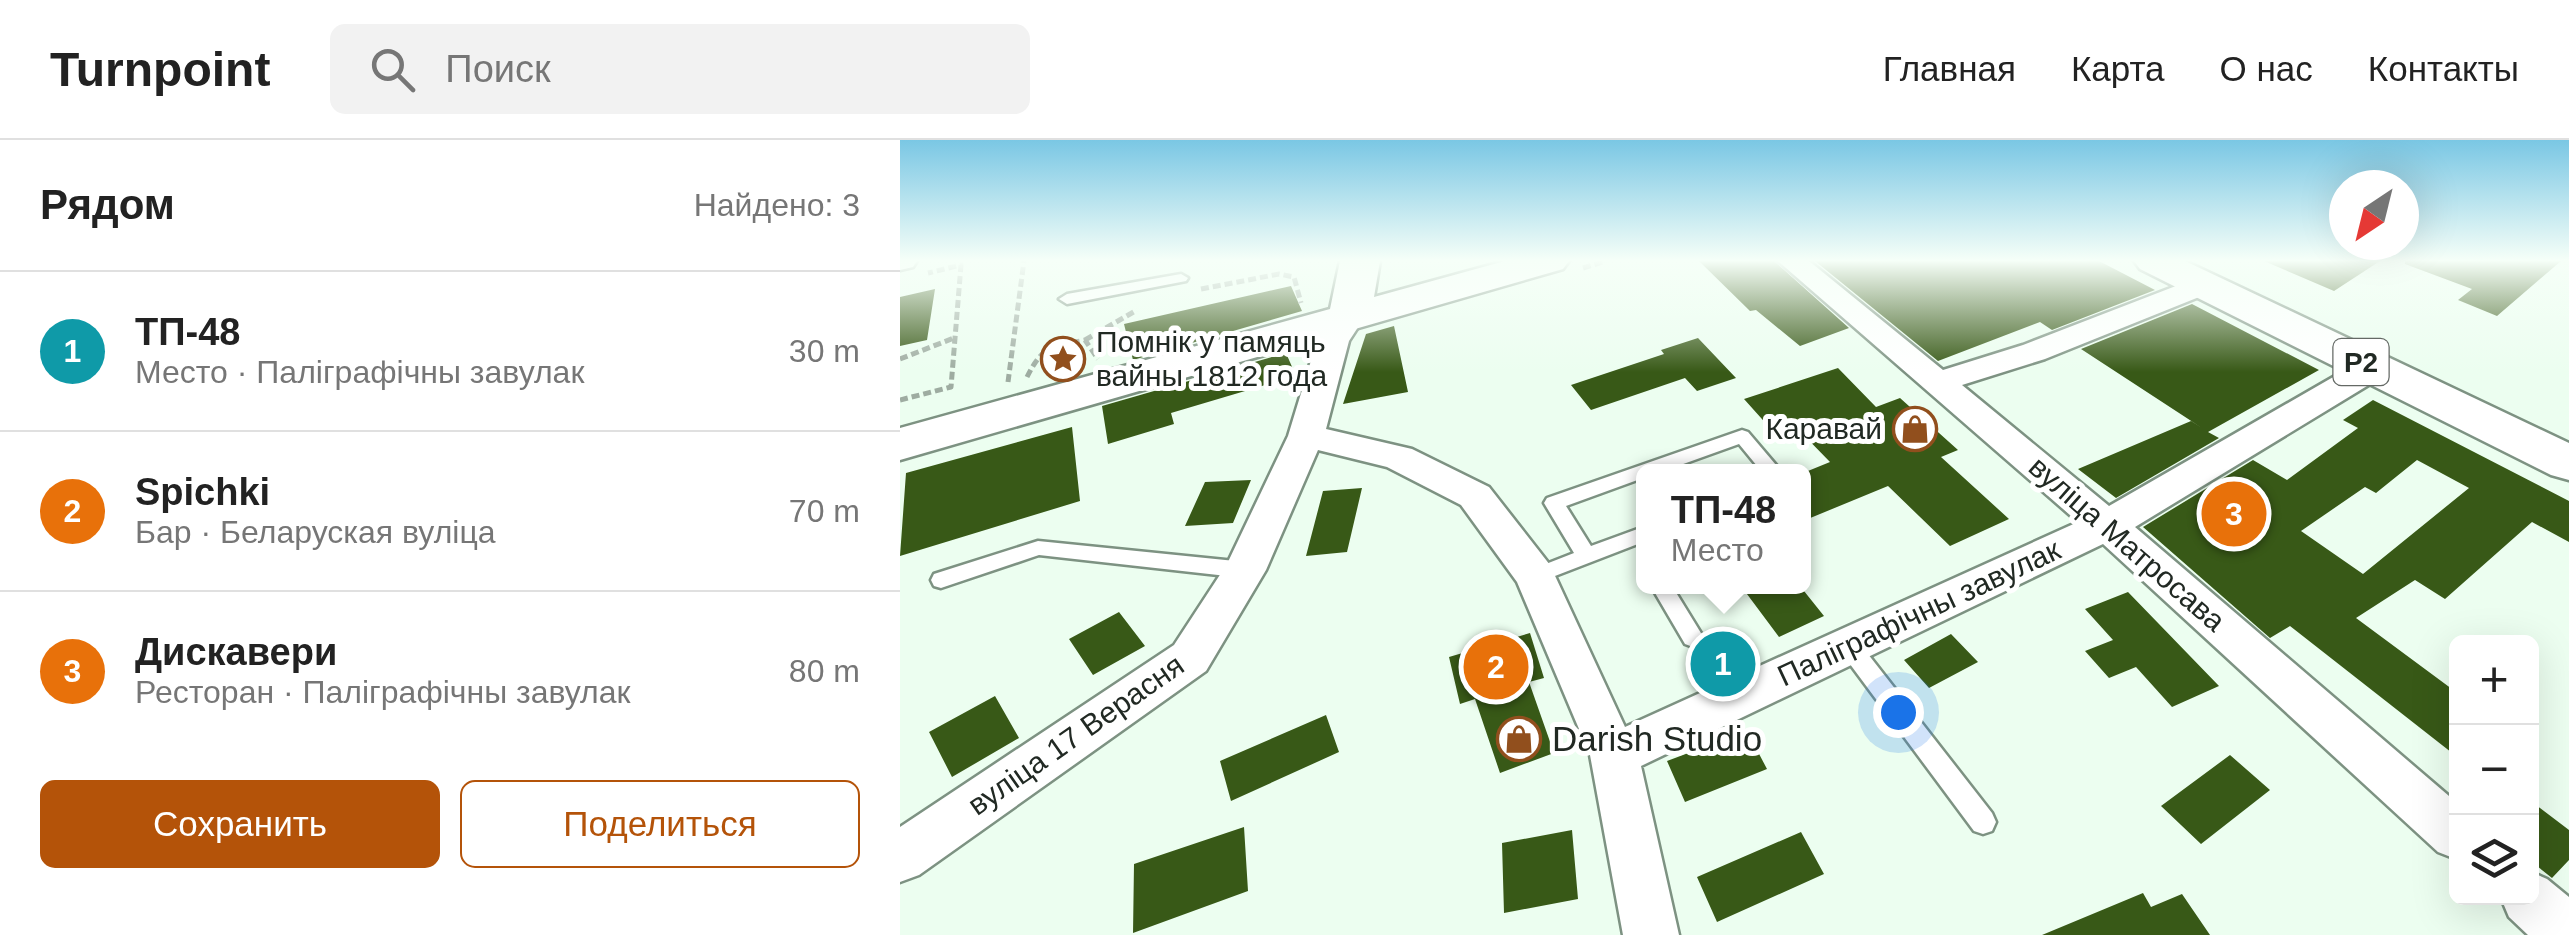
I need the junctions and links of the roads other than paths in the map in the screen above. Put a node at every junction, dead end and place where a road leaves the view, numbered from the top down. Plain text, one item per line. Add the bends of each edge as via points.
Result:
1 (1082, 298) edge
2 (1338, 298) edge
3 (1399, 298) edge
4 (1837, 298) edge
5 (2173, 298) edge
6 (2229, 298) edge
7 (1067, 300) dead end
8 (1327, 316) junction
9 (2373, 368) junction
10 (1938, 382) junction
11 (1306, 436) junction
12 (900, 444) edge
13 (2569, 463) edge
14 (1665, 464) edge
15 (1766, 464) edge
16 (1636, 474) edge
17 (2107, 525) junction
18 (1636, 544) edge
19 (1586, 556) junction
20 (1245, 570) junction
21 (1535, 576) junction
22 (941, 580) dead end
23 (1667, 594) edge
24 (1693, 638) dead end
25 (1849, 646) junction
26 (1614, 755) junction
27 (1983, 822) dead end
28 (2449, 828) edge
29 (900, 857) edge
30 (2536, 905) edge
31 (2569, 934) edge
32 (1650, 935) edge

1 - 7 lane
2 - 8 main road
3 - 8 main road
4 - 10 street, вуліца Матросава
5 - 10 street
6 - 9 main road, Р2
8 - 11 street, вуліца 17 Верасня via 1333,341
8 - 12 main road
9 - 13 main road, Р2
9 - 17 street, Паліграфічны завулак
10 - 17 street, вуліца Матросава
11 - 20 street, вуліца 17 Верасня
11 - 21 street via 1399,458 1475,496
14 - 15 lane via 1742,436
16 - 19 lane via 1554,504
17 - 25 street, Паліграфічны завулак
17 - 28 street, вуліца Матросава
18 - 19 lane
19 - 21 lane
20 - 22 lane via 1038,548
20 - 29 street, вуліца 17 Верасня via 1190,658
21 - 26 street
23 - 24 lane
25 - 26 street, Паліграфічны завулак
25 - 27 lane
26 - 32 street
30 - 31 street

